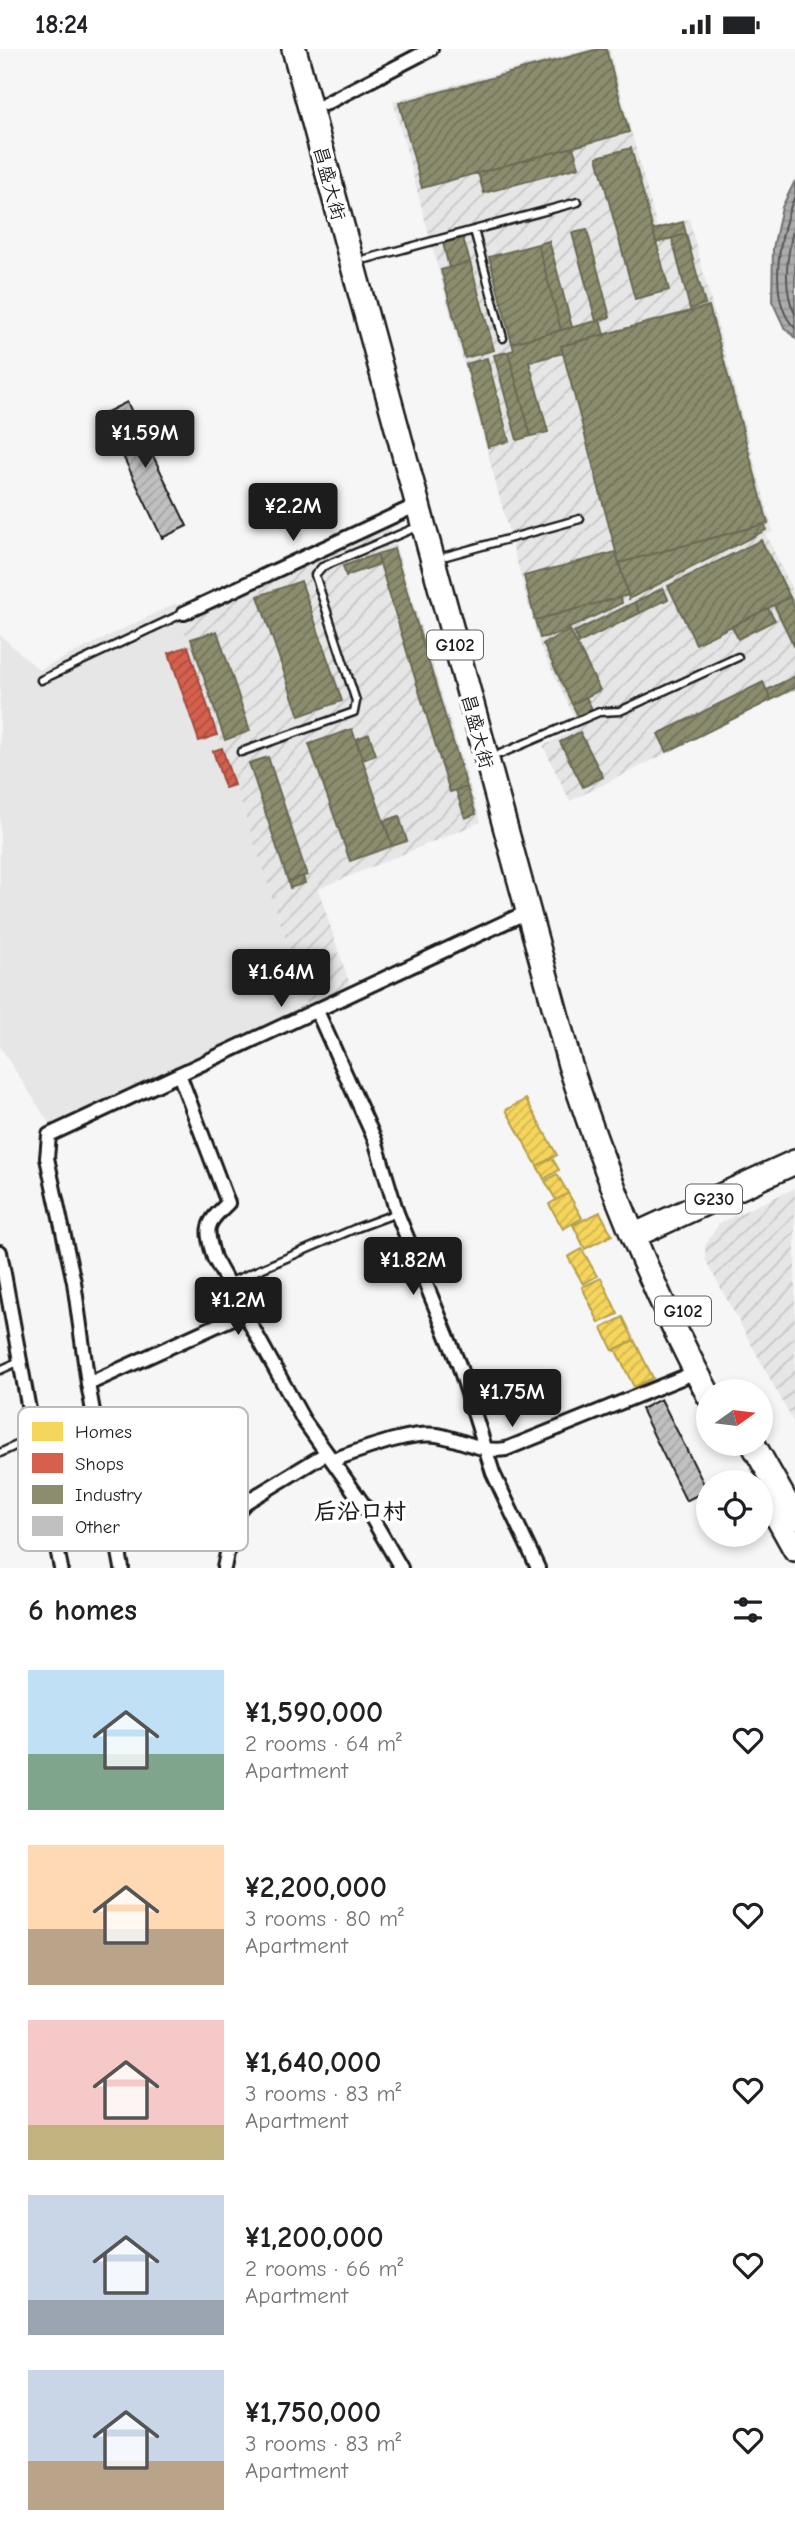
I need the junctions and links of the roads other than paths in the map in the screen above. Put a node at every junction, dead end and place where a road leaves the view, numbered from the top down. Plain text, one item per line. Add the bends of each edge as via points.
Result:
1 (294, 49) edge
2 (310, 49) edge
3 (431, 49) edge
4 (325, 104) junction
5 (578, 202) dead end
6 (474, 230) junction
7 (366, 259) junction
8 (503, 338) dead end
9 (420, 515) junction
10 (580, 519) dead end
11 (446, 556) junction
12 (184, 613) joint
13 (738, 657) dead end
14 (41, 680) dead end
15 (241, 752) dead end
16 (500, 754) junction
17 (527, 912) junction
18 (317, 1011) junction
19 (179, 1074) junction
20 (795, 1163) edge
21 (397, 1213) junction
22 (640, 1233) junction
23 (0, 1252) edge
24 (228, 1283) junction
25 (244, 1313) junction
26 (20, 1361) junction
27 (0, 1370) edge
28 (696, 1372) junction
29 (700, 1379) edge
30 (717, 1379) edge
31 (88, 1384) junction
32 (28, 1407) edge
33 (92, 1407) edge
34 (18, 1445) edge
35 (485, 1449) junction
36 (0, 1454) edge
37 (760, 1456) edge
38 (329, 1457) junction
39 (248, 1501) edge
40 (773, 1511) edge
41 (795, 1518) edge
42 (795, 1549) edge
43 (401, 1568) edge
44 (538, 1568) edge

1 - 9 highway, 昌盛大街 / G102
2 - 4 highway, 昌盛大街 / G102
3 - 4 street
4 - 7 highway, 昌盛大街 / G102
5 - 6 lane
6 - 7 lane
6 - 8 lane
7 - 11 highway, 昌盛大街 / G102
9 - 12 street
9 - 15 lane via 315,575 356,701 354,712
9 - 17 highway, 昌盛大街 / G102
10 - 11 lane
11 - 16 highway, 昌盛大街 / G102
12 - 14 lane
13 - 16 lane via 620,711 599,712
16 - 22 highway, 昌盛大街 / G102 via 584,1061
17 - 18 street
17 - 22 highway, 昌盛大街 / G102 via 594,1140
18 - 19 street
18 - 21 street via 375,1140
19 - 24 street via 228,1203 207,1227 214,1258
19 - 31 street via 49,1135 47,1158 74,1282
20 - 22 highway, G230
21 - 24 lane
21 - 35 street via 460,1365
22 - 28 highway, 昌盛大街 / G102
22 - 30 highway, 昌盛大街 / G102
23 - 26 street
24 - 25 street
25 - 31 street
25 - 38 street
26 - 27 lane
26 - 32 street
28 - 29 highway, 昌盛大街 / G102
28 - 35 street via 514,1446
31 - 33 street
34 - 36 lane
35 - 38 street via 428,1434
35 - 44 street
37 - 41 highway
38 - 39 street
38 - 43 street
40 - 42 highway

